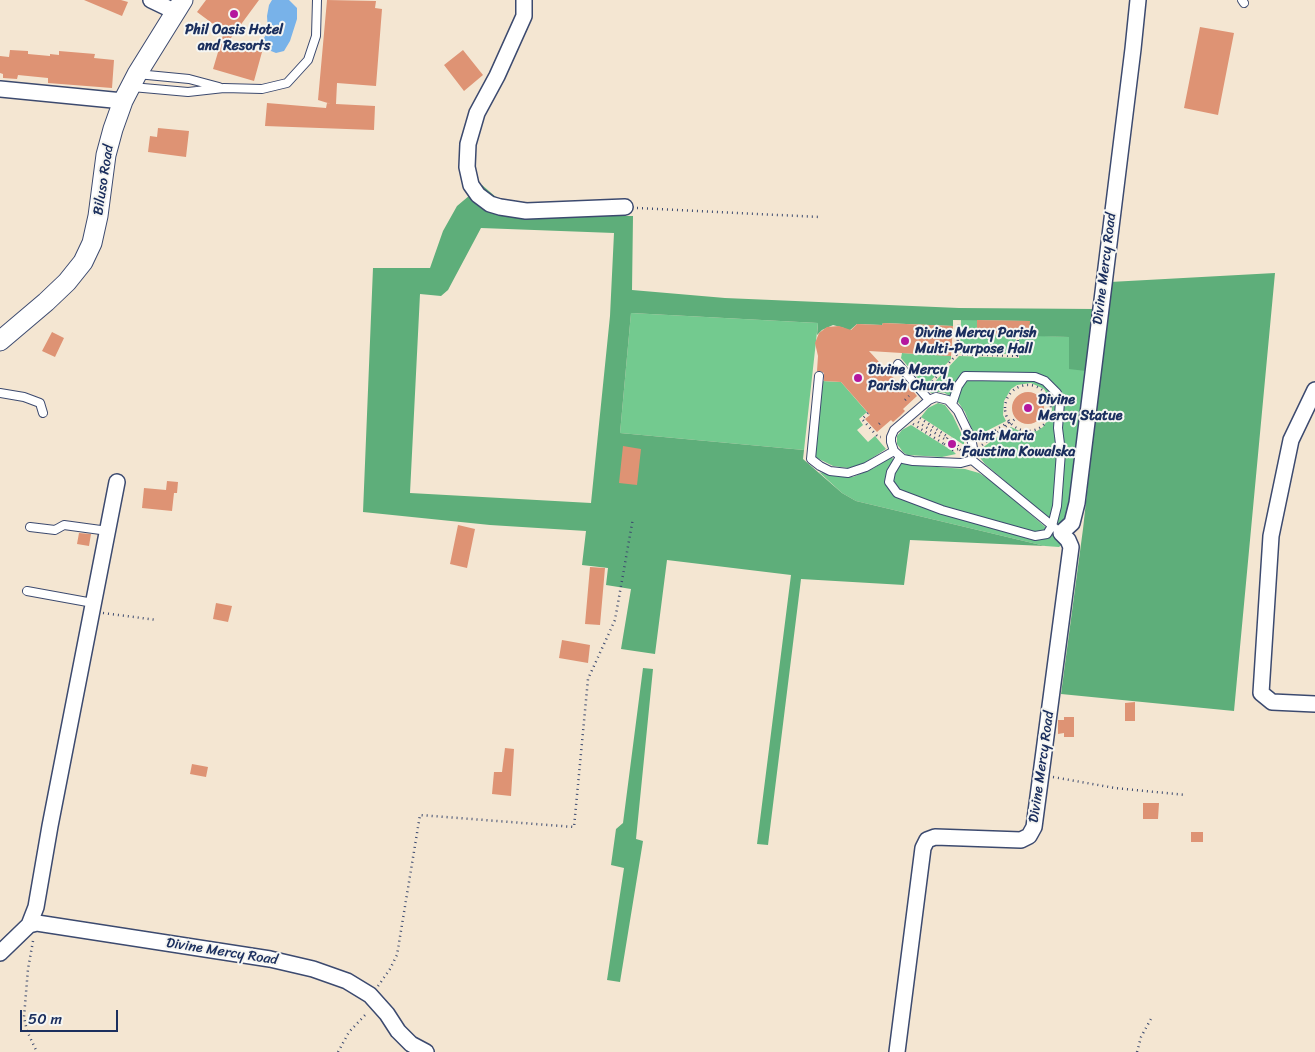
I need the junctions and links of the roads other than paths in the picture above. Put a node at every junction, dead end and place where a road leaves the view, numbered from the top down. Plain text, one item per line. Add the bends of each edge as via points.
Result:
1 (152, 0) edge
2 (317, 0) edge
3 (524, 0) edge
4 (1138, 0) edge
5 (180, 6) edge
6 (130, 88) junction
7 (224, 88) junction
8 (0, 89) edge
9 (626, 207) road end
10 (0, 341) edge
11 (898, 364) dead end
12 (819, 376) dead end
13 (1315, 390) edge
14 (0, 393) edge
15 (929, 400) junction
16 (952, 404) junction
17 (43, 413) dead end
18 (973, 452) junction
19 (897, 454) junction
20 (117, 482) dead end
21 (30, 527) dead end
22 (1057, 530) junction
23 (108, 531) junction
24 (27, 592) dead end
25 (92, 609) junction
26 (1315, 704) edge
27 (33, 924) junction
28 (0, 953) edge
29 (426, 1052) edge
30 (897, 1052) edge

1 - 5 street
2 - 7 lane via 316,36 308,60 287,83 262,89
3 - 9 street via 524,16 477,113 468,144 467,166 471,185 490,204 508,209
4 - 22 street, Divine Mercy Road via 1077,503 1072,523
5 - 6 street, Biluso Road
6 - 7 lane via 188,92
6 - 7 lane via 189,79
6 - 8 street
6 - 10 street, Biluso Road via 106,155 98,216 92,243 83,262 46,302
11 - 15 lane
12 - 19 lane via 810,455 813,461 830,471 848,473
13 - 26 street via 1290,440 1271,536 1261,693 1272,702
14 - 17 lane via 40,403
15 - 16 lane via 940,397
15 - 19 lane via 896,427 891,440
16 - 18 lane via 964,421
16 - 22 lane via 965,376 1028,376 1045,380 1057,392 1062,452
18 - 19 lane via 961,463 908,460
18 - 22 lane, Divine Mercy Road
19 - 22 lane via 889,482 897,492 909,498 1035,536
20 - 23 street
21 - 23 lane via 55,530 64,525
22 - 30 street, Divine Mercy Road via 1071,547 1034,827 1029,836 1021,840 935,837 927,840 923,848
23 - 25 street
24 - 25 lane
25 - 27 street
27 - 28 street
27 - 29 street, Divine Mercy Road via 270,959 313,969 347,981 374,999 398,1031 411,1044

